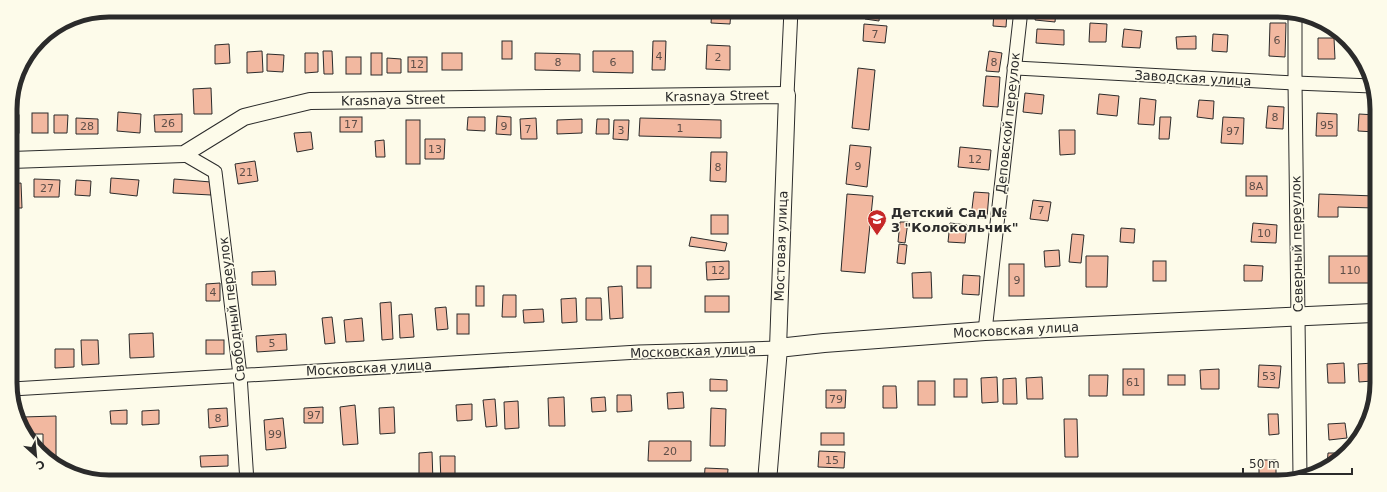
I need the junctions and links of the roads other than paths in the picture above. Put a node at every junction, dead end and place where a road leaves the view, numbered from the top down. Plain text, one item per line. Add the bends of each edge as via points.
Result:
1 (791, 17) edge
2 (1020, 17) edge
3 (1295, 19) edge
4 (1014, 68) junction
5 (1295, 83) junction
6 (1367, 86) edge
7 (787, 95) junction
8 (184, 154) junction
9 (17, 160) edge
10 (1370, 313) edge
11 (1298, 317) junction
12 (985, 331) junction
13 (778, 348) junction
14 (240, 375) junction
15 (17, 389) edge
16 (1300, 472) edge
17 (247, 475) edge
18 (768, 475) edge

1 - 7 street, Мостовая улица
2 - 4 street, Деповской переулок
3 - 5 street, Северный переулок
4 - 5 street, Заводская улица
4 - 12 street, Деповской переулок
5 - 6 street, Заводская улица
5 - 11 street, Северный переулок
7 - 8 street, Krasnaya Street via 310,101 244,117
7 - 13 street, Мостовая улица
8 - 9 street, Krasnaya Street
8 - 14 street, Свободный переулок via 216,172
10 - 11 main road, Московская улица
11 - 12 main road, Московская улица
11 - 16 street, Северный переулок
12 - 13 main road, Московская улица
13 - 14 street, Московская улица via 638,352
13 - 18 main road, Мостовая улица
14 - 15 street, Московская улица
14 - 17 street, Свободный переулок

